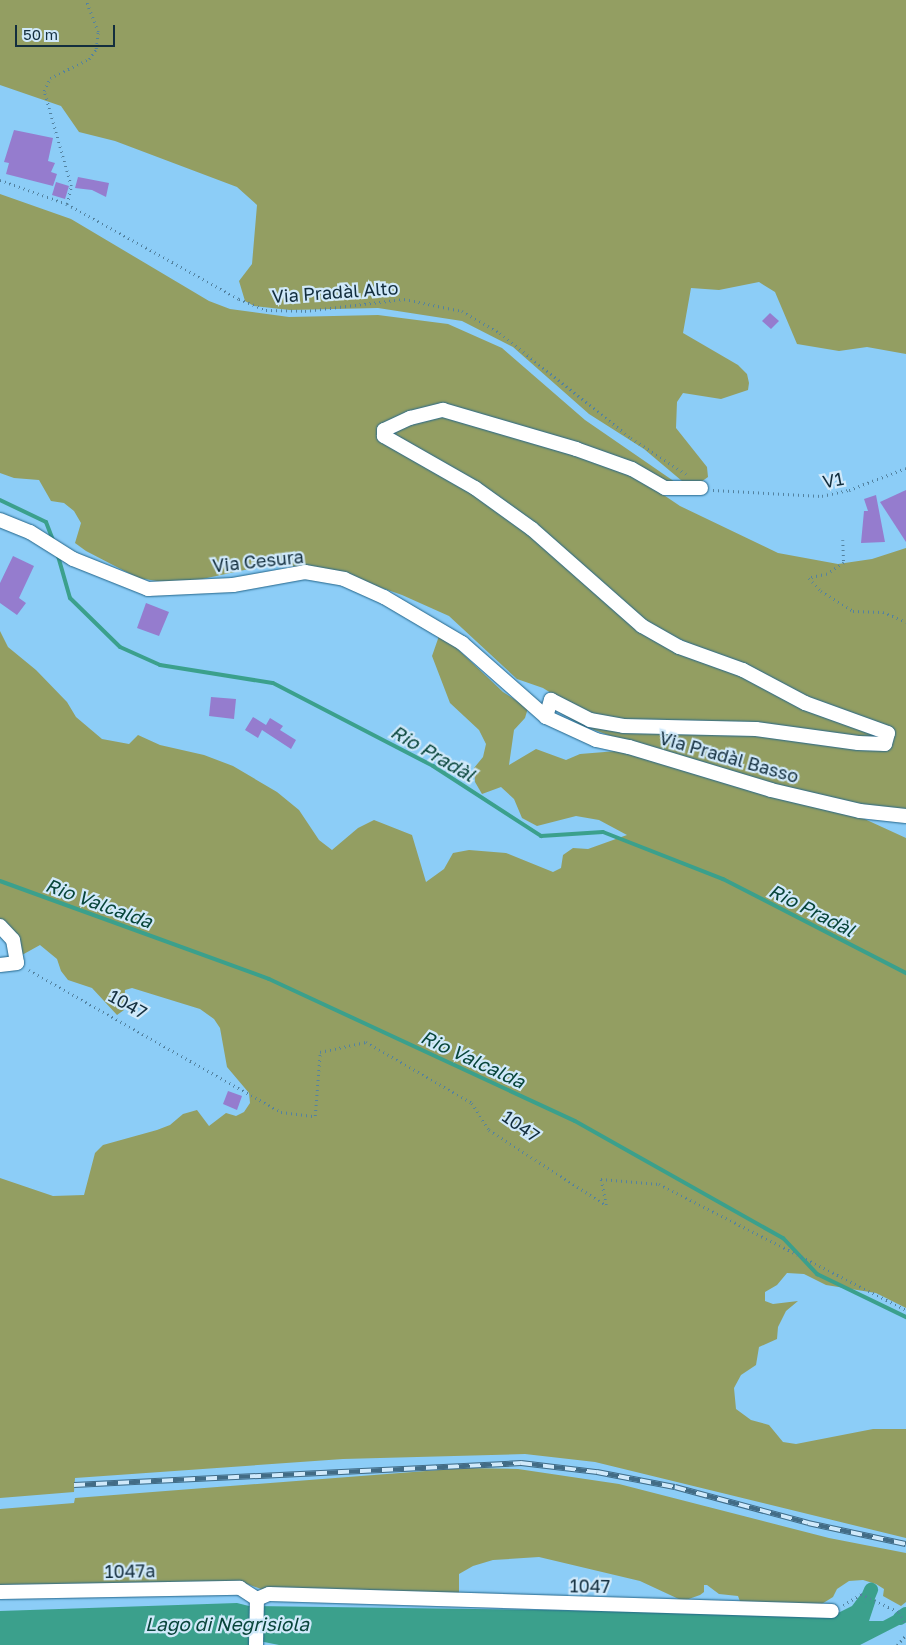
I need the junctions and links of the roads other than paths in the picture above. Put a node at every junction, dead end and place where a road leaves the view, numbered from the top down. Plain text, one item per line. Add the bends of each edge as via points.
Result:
1 (702, 488) road end
2 (0, 520) edge
3 (546, 718) junction
4 (906, 816) edge
5 (0, 926) edge
6 (0, 965) edge
7 (0, 1592) edge
8 (257, 1602) junction
9 (832, 1611) road end
10 (256, 1645) edge

1 - 3 street via 665,488 632,469 576,449 443,410 410,418 384,430 384,436 475,488 532,529 642,626 679,647 743,670 805,703 888,733 885,744 756,729 623,726 590,720 551,700
2 - 3 street, Via Cesura via 58,550 148,589 233,585 305,572 344,579 384,597 462,643
3 - 4 street, Via Pradàl Basso via 596,740 770,790 860,811
5 - 6 street via 13,940 16,963
7 - 8 street, 1047a via 240,1588
8 - 9 street, 1047 via 269,1594
8 - 10 street

